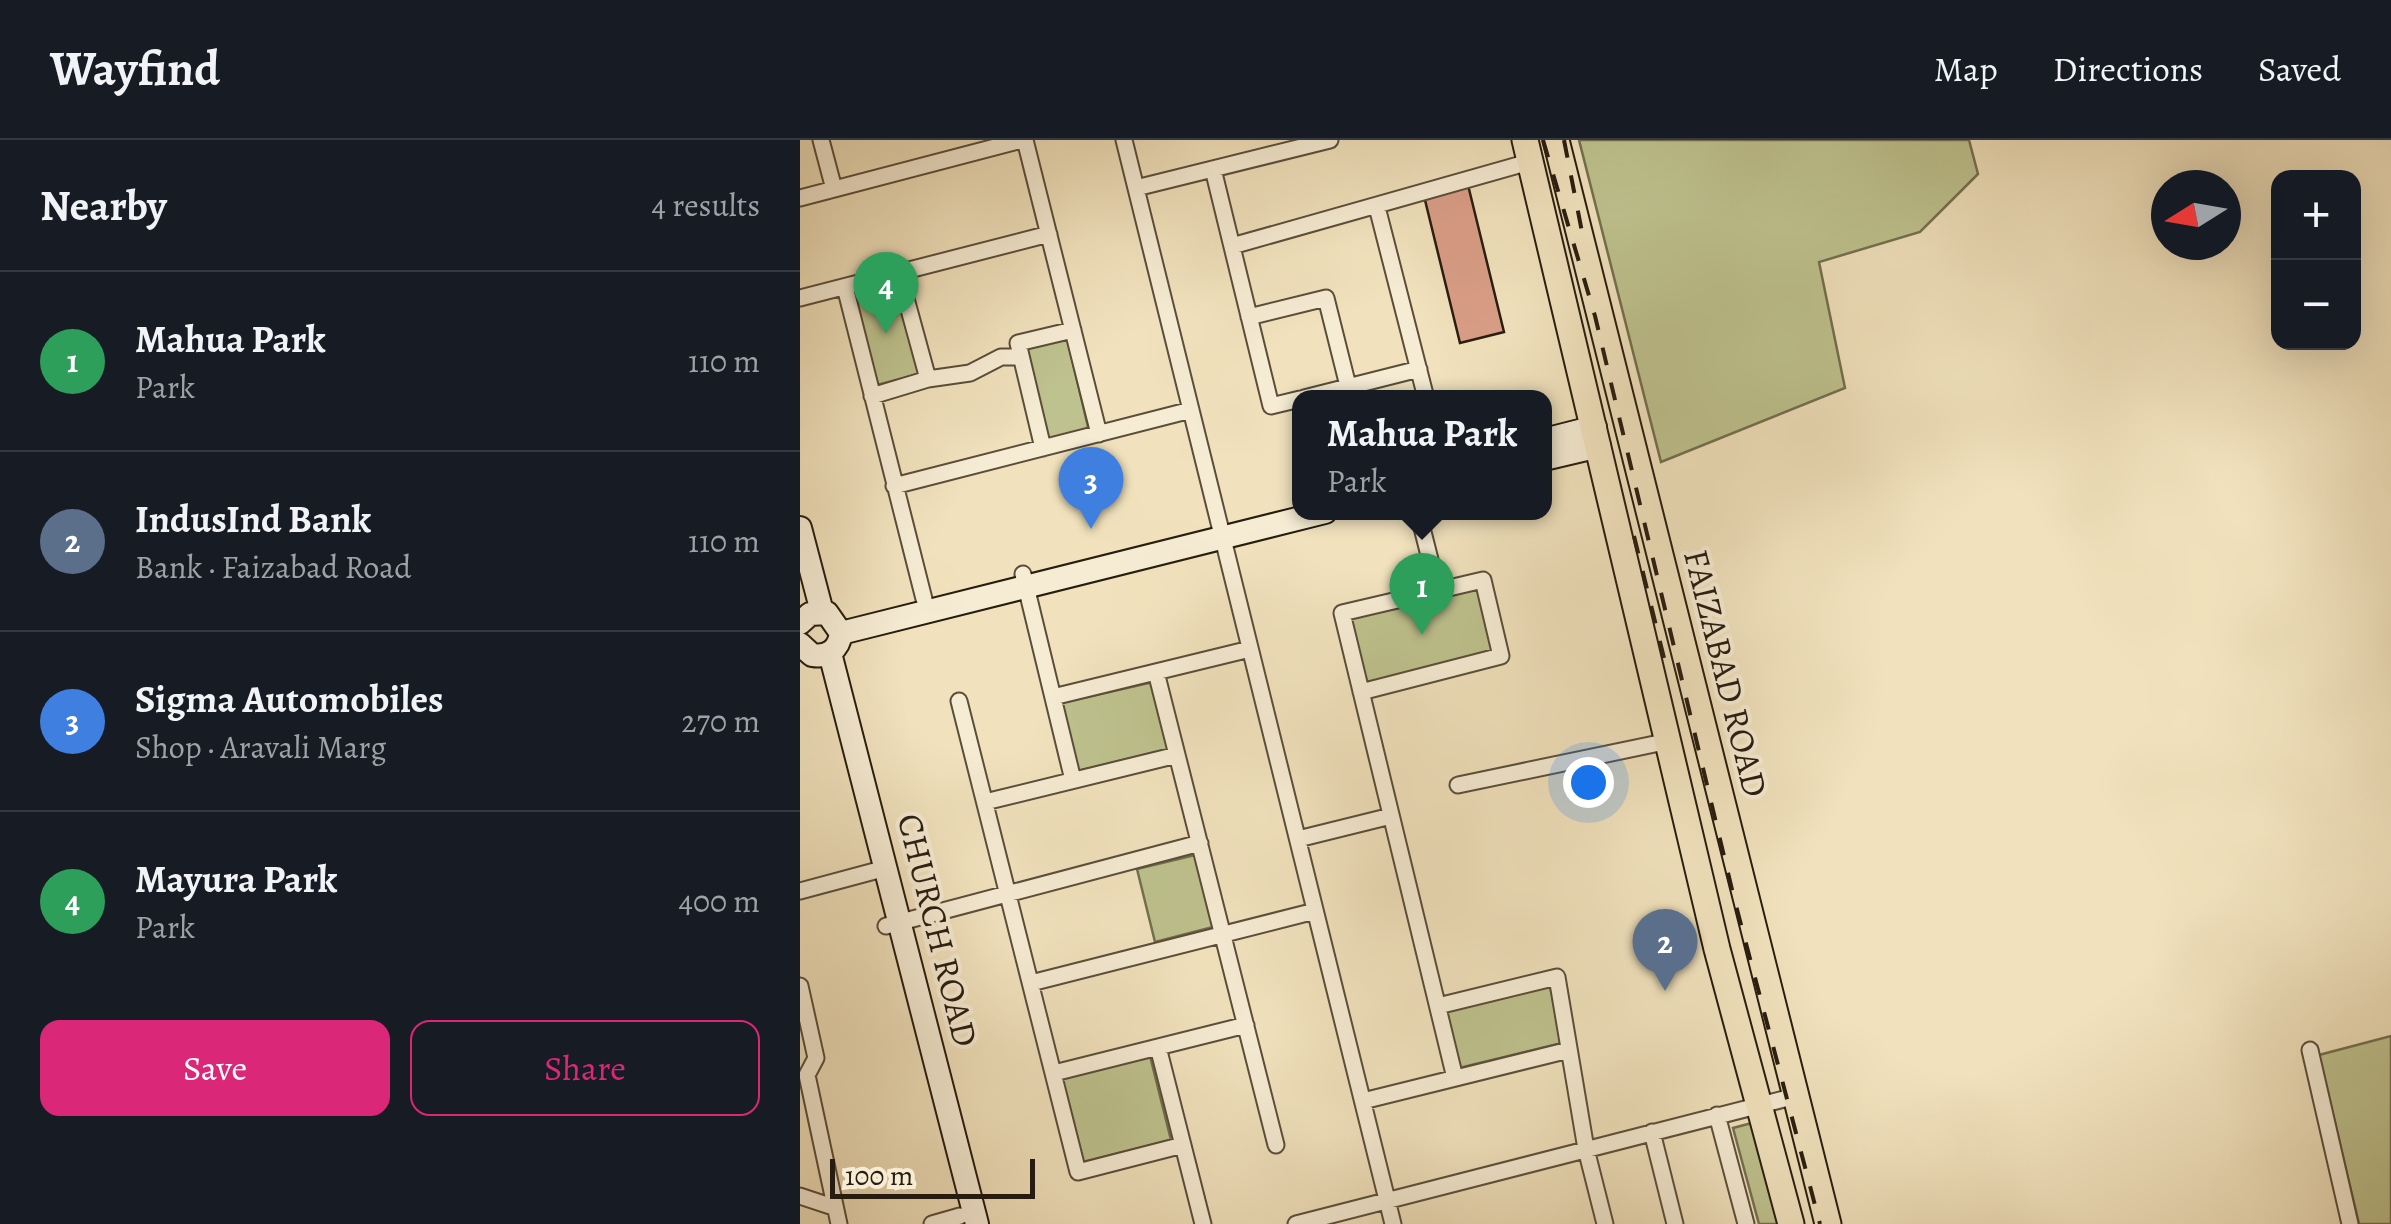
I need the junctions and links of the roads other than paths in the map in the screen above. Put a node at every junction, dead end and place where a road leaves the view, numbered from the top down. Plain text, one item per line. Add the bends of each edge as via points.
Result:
1 (821, 140) edge
2 (1024, 140) edge
3 (1124, 140) edge
4 (1330, 140) edge
5 (1556, 140) edge
6 (1292, 144) edge
7 (1527, 151) edge
8 (1213, 169) junction
9 (1136, 188) junction
10 (834, 189) junction
11 (800, 198) edge
12 (1377, 208) junction
13 (1049, 234) junction
14 (1232, 246) junction
15 (899, 273) junction
16 (844, 287) junction
17 (800, 298) edge
18 (1249, 316) junction
19 (1073, 330) junction
20 (1021, 357) junction
21 (1419, 368) junction
22 (928, 378) junction
23 (1348, 386) junction
24 (1333, 390) edge
25 (1424, 390) edge
26 (872, 396) junction
27 (1292, 401) edge
28 (1191, 410) junction
29 (1099, 434) junction
30 (1597, 437) junction
31 (1552, 440) edge
32 (1044, 448) junction
33 (1552, 456) edge
34 (894, 486) junction
35 (1292, 506) edge
36 (1292, 518) edge
37 (1420, 520) edge
38 (800, 528) edge
39 (1221, 531) junction
40 (1025, 580) junction
41 (1438, 591) junction
42 (800, 592) edge
43 (924, 599) junction
44 (815, 635) edge
45 (1250, 649) junction
46 (1156, 672) junction
47 (1361, 692) junction
48 (1053, 696) junction
49 (959, 701) dead end
50 (1669, 741) junction
51 (1177, 754) junction
52 (1073, 780) junction
53 (1458, 785) dead end
54 (985, 802) junction
55 (1391, 816) junction
56 (1298, 839) junction
57 (1200, 843) junction
58 (879, 870) junction
59 (800, 891) edge
60 (1008, 893) junction
61 (1316, 911) junction
62 (893, 924) junction
63 (1223, 934) junction
64 (1030, 983) junction
65 (800, 986) edge
66 (1438, 1006) junction
67 (1246, 1025) junction
68 (1158, 1047) junction
69 (1569, 1050) junction
70 (2310, 1050) dead end
71 (1054, 1073) junction
72 (1456, 1078) junction
73 (1796, 1096) junction
74 (1362, 1101) junction
75 (1758, 1106) junction
76 (1718, 1115) junction
77 (1652, 1132) junction
78 (1183, 1145) junction
79 (1276, 1145) dead end
80 (1586, 1149) junction
81 (800, 1196) edge
82 (1387, 1200) junction
83 (833, 1207) junction
84 (967, 1221) edge
85 (839, 1224) edge
86 (932, 1224) edge
87 (1203, 1224) edge
88 (1296, 1224) edge
89 (1393, 1224) edge
90 (1605, 1224) edge
91 (1674, 1224) edge
92 (1746, 1224) edge
93 (1790, 1224) edge
94 (1828, 1224) edge
95 (2350, 1224) edge

1 - 10 street
2 - 10 street
2 - 13 street
3 - 9 street
4 - 6 street
5 - 73 main road, FAIZABAD ROAD
6 - 8 street
7 - 12 street
7 - 30 main road, FAIZABAD ROAD
8 - 9 street
8 - 14 street
9 - 28 street
10 - 11 street
12 - 14 street
12 - 21 street
13 - 15 street
13 - 19 street
14 - 18 street
15 - 16 street
15 - 22 street
16 - 17 street
16 - 26 street
18 - 23 street via 1326,298
18 - 27 street via 1271,406
19 - 20 street via 1018,344
19 - 29 street
20 - 22 street
20 - 32 street
21 - 23 street
21 - 25 street
22 - 26 street
23 - 24 street
26 - 34 street
28 - 29 street
28 - 39 street
29 - 32 street
30 - 31 street
30 - 33 street
30 - 50 main road, FAIZABAD ROAD
32 - 34 street
34 - 43 street
35 - 39 street
36 - 39 street
37 - 41 street
38 - 44 street, CHURCH ROAD
39 - 40 street
39 - 45 street
40 - 43 street
40 - 44 street
40 - 48 street
41 - 47 street via 1342,613
41 - 47 street via 1483,580 1502,656
42 - 44 street, CHURCH ROAD
43 - 44 street
44 - 58 street, CHURCH ROAD
45 - 46 street
45 - 56 street
46 - 48 street
46 - 51 street
47 - 55 street
48 - 52 street
49 - 54 street
50 - 53 street
50 - 75 main road, FAIZABAD ROAD
51 - 52 street
51 - 57 street
52 - 54 street
54 - 60 street
55 - 56 street
55 - 66 street
56 - 61 street
57 - 60 street
57 - 63 street
58 - 59 street
58 - 62 street, CHURCH ROAD
60 - 62 street
60 - 64 street
61 - 63 street
61 - 74 street
62 - 84 street, CHURCH ROAD
63 - 64 street
63 - 67 street
64 - 71 street
65 - 83 street via 816,1058 808,1075
66 - 69 street via 1557,977
66 - 72 street
67 - 68 street
67 - 79 street
68 - 71 street
68 - 78 street
69 - 72 street
69 - 80 street
70 - 95 street
71 - 78 street via 1078,1172
72 - 74 street
73 - 75 street
73 - 94 main road, FAIZABAD ROAD
74 - 82 street
75 - 76 street
75 - 93 main road, FAIZABAD ROAD
76 - 77 street
76 - 92 street
77 - 80 street
77 - 91 street
78 - 87 street
80 - 82 street
80 - 90 street
81 - 83 street
82 - 88 street
82 - 89 street
83 - 85 street
84 - 86 street

